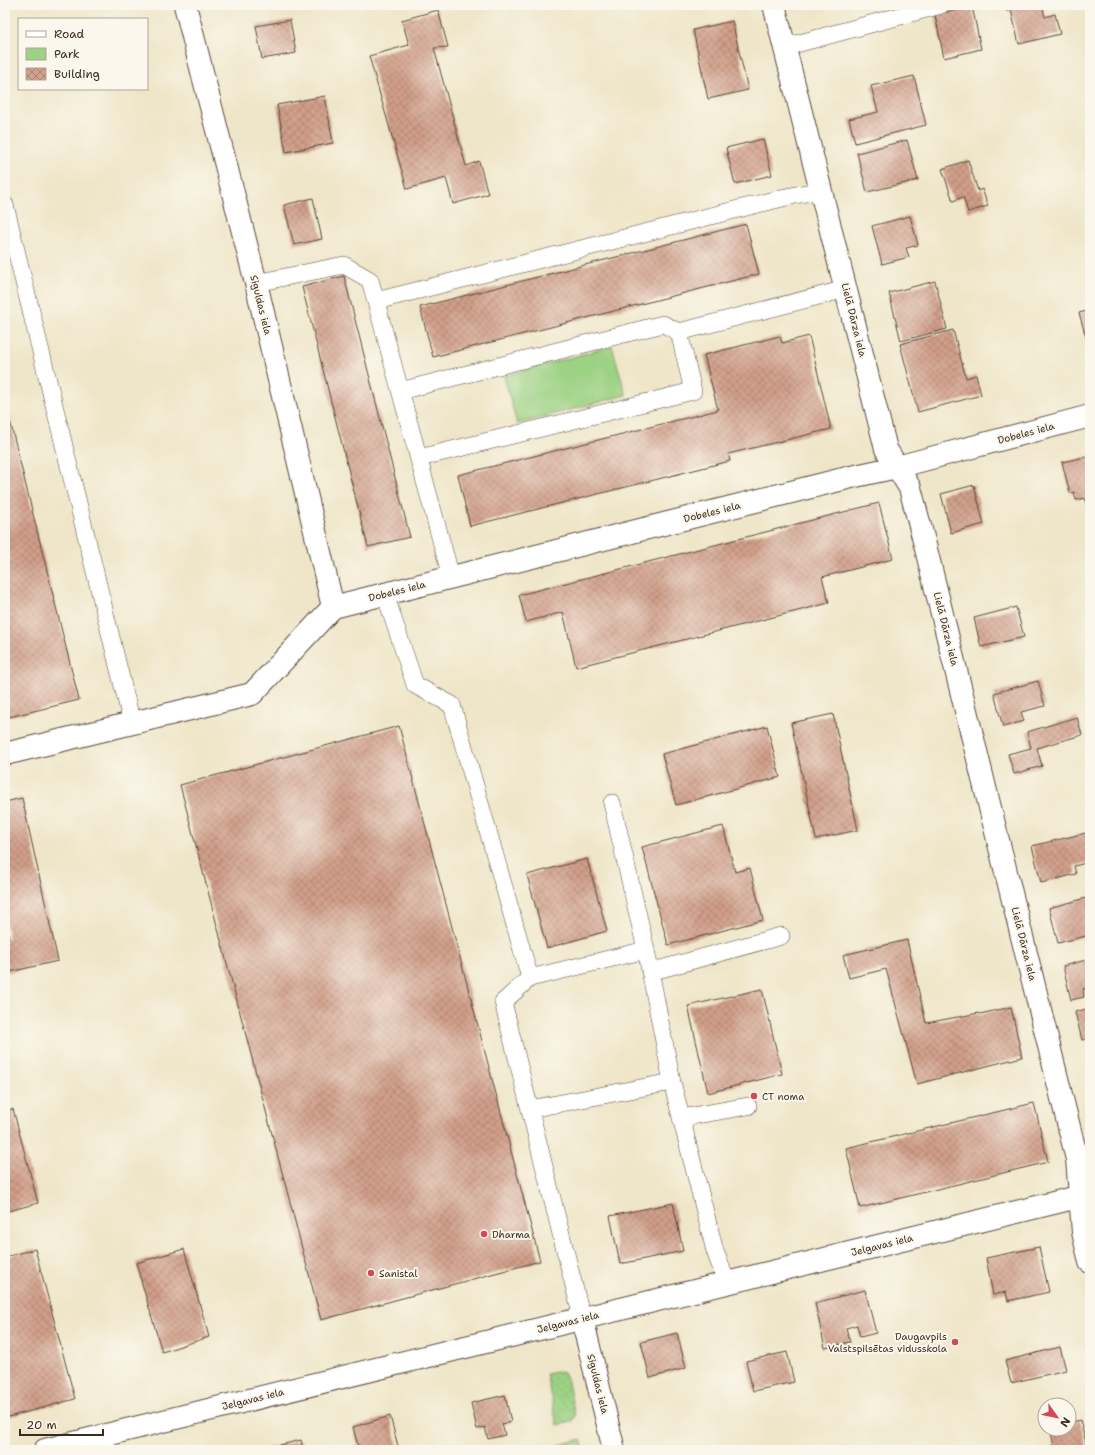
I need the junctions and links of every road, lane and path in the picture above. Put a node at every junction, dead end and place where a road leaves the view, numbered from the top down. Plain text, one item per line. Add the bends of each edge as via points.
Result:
1 (185, 5) edge
2 (774, 5) edge
3 (941, 5) edge
4 (785, 47) junction
5 (821, 190) junction
6 (5, 205) edge
7 (256, 283) junction
8 (846, 289) junction
9 (376, 301) junction
10 (679, 332) junction
11 (400, 391) junction
12 (1090, 416) edge
13 (419, 458) junction
14 (897, 467) junction
15 (451, 577) junction
16 (385, 594) junction
17 (333, 607) junction
18 (132, 723) junction
19 (5, 754) edge
20 (612, 803) dead end
21 (781, 936) dead end
22 (646, 950) junction
23 (650, 972) junction
24 (530, 978) junction
25 (672, 1082) junction
26 (748, 1106) dead end
27 (530, 1109) junction
28 (681, 1118) junction
29 (1085, 1195) edge
30 (1090, 1262) edge
31 (727, 1283) junction
32 (582, 1318) junction
33 (46, 1450) edge
34 (614, 1450) edge

1 - 7 street, Siguldas iela
2 - 4 street, Lielā Dārza iela
3 - 4 lane
4 - 5 street, Lielā Dārza iela
5 - 8 street, Lielā Dārza iela
5 - 9 lane
6 - 18 lane
7 - 9 lane via 344,265 370,280
7 - 17 street, Siguldas iela
8 - 10 lane
8 - 14 street, Lielā Dārza iela via 886,449
9 - 11 lane
10 - 11 lane via 663,324
10 - 13 lane via 693,391
11 - 13 lane
12 - 14 street, Dobeles iela
13 - 15 lane
14 - 15 street, Dobeles iela
14 - 29 street, Lielā Dārza iela via 910,488 924,541
15 - 16 street, Dobeles iela
16 - 17 street, Dobeles iela
16 - 24 lane via 415,685 452,704
17 - 18 street via 252,694
18 - 19 street
20 - 22 lane
21 - 23 lane
22 - 23 lane
22 - 24 lane
23 - 25 lane
24 - 27 lane via 503,1002
25 - 27 lane
25 - 28 lane
26 - 28 lane
27 - 32 lane
28 - 31 lane via 715,1251
29 - 30 street, Lielā Dārza iela via 1083,1232
29 - 31 street, Jelgavas iela
31 - 32 street, Jelgavas iela
32 - 33 street, Jelgavas iela
32 - 34 street, Siguldas iela

